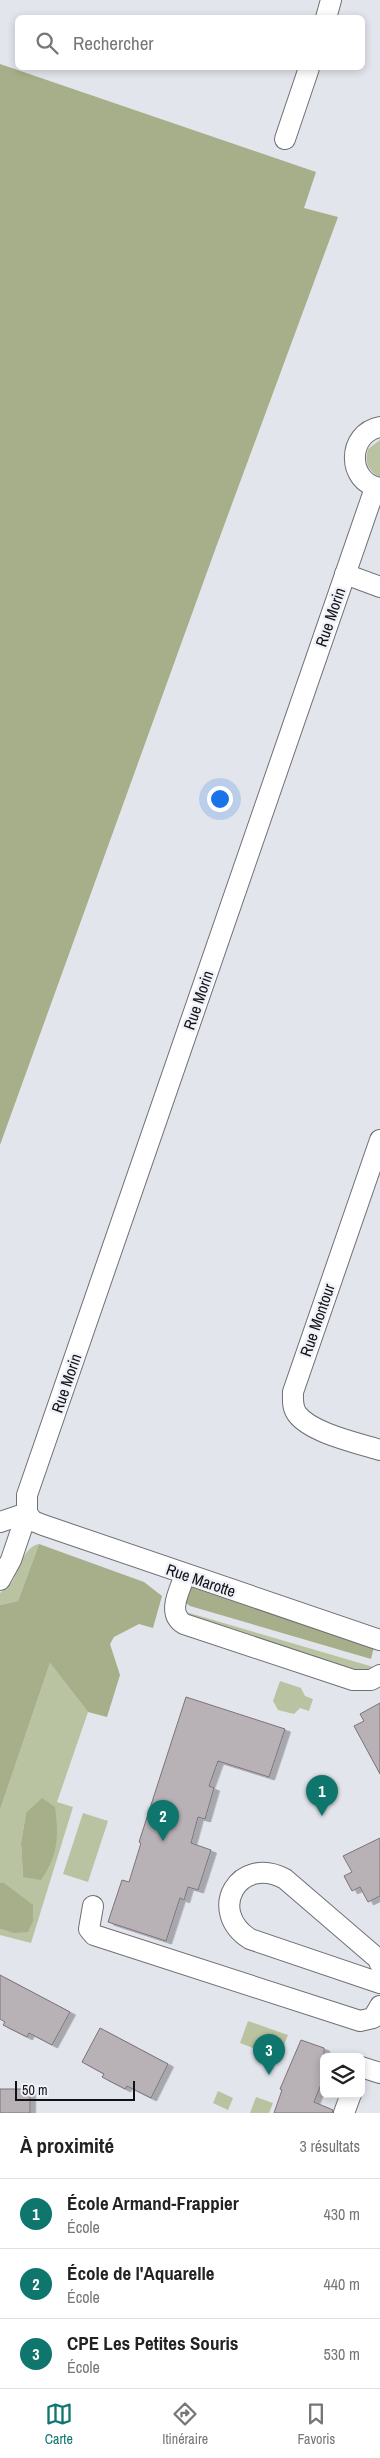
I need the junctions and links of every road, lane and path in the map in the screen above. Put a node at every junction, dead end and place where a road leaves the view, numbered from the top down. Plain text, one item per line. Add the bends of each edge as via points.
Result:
1 (331, 0) edge
2 (327, 15) edge
3 (308, 70) edge
4 (285, 139) dead end
5 (380, 427) edge
6 (378, 488) edge
7 (345, 574) junction
8 (380, 587) edge
9 (380, 1140) edge
10 (380, 1450) edge
11 (27, 1513) junction
12 (0, 1522) edge
13 (185, 1575) junction
14 (0, 1580) edge
15 (380, 1640) edge
16 (380, 1675) edge
17 (93, 1906) dead end
18 (380, 1964) edge
19 (380, 1983) edge
20 (380, 2006) edge
21 (365, 2068) edge
22 (380, 2073) edge
23 (350, 2098) edge
24 (344, 2113) edge

1 - 2 street
3 - 4 street
5 - 6 street, Rue Morin via 360,438 354,457 360,476
6 - 7 street, Rue Morin
7 - 8 street
7 - 11 street, Rue Morin via 27,1495
9 - 10 street, Rue Montour via 293,1392 293,1404 307,1424
11 - 12 street
11 - 13 street, Rue Marotte via 33,1521 43,1525
11 - 14 street, Rue Morin via 11,1560
13 - 15 street, Rue Marotte
13 - 16 street via 175,1605 178,1618 184,1624 353,1680 371,1680
17 - 20 street via 89,1930 94,1935 360,2021 373,2018
18 - 19 street via 378,1958 285,1879 262,1872 252,1874 235,1886 229,1913 240,1933
21 - 22 street
23 - 24 street

